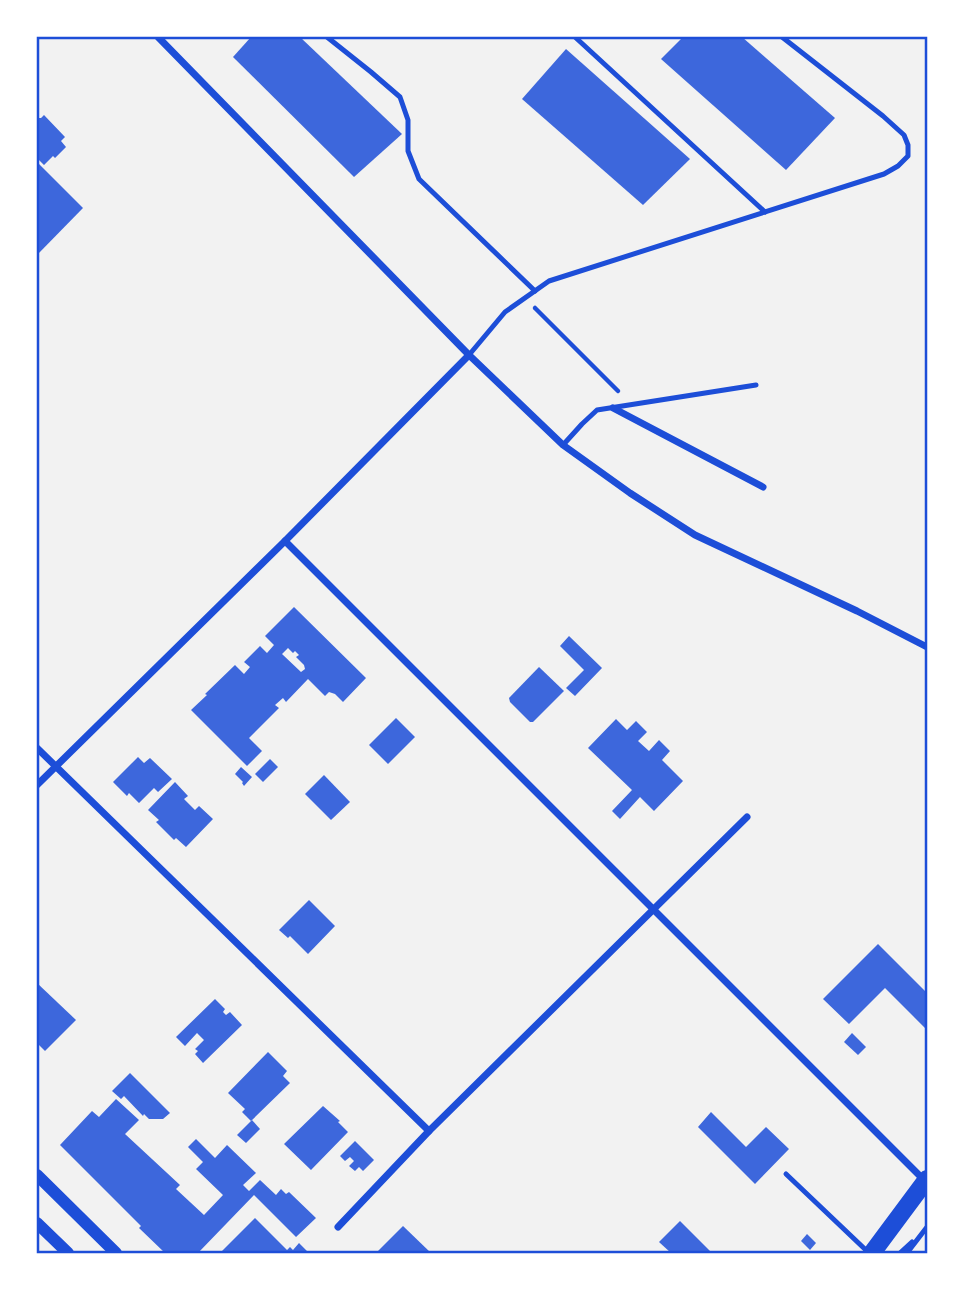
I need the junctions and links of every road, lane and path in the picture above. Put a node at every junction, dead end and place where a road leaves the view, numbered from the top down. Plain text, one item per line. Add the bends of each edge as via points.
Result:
1 (158, 37) edge
2 (327, 37) edge
3 (575, 37) edge
4 (782, 37) edge
5 (765, 212) junction
6 (535, 291) junction
7 (525, 298) junction
8 (468, 355) junction
9 (756, 385) dead end
10 (632, 405) junction
11 (613, 408) junction
12 (564, 445) junction
13 (763, 487) dead end
14 (285, 541) junction
15 (927, 647) edge
16 (37, 748) edge
17 (55, 766) junction
18 (37, 785) edge
19 (747, 817) dead end
20 (654, 910) junction
21 (429, 1131) junction
22 (786, 1174) dead end
23 (37, 1175) edge
24 (926, 1180) edge
25 (37, 1223) edge
26 (338, 1227) dead end
27 (926, 1228) edge
28 (68, 1253) edge
29 (116, 1253) edge
30 (871, 1253) edge
31 (900, 1253) edge
32 (907, 1253) edge
33 (913, 1253) edge

1 - 8 street
2 - 6 lane via 400,97 408,120 408,151 419,179
3 - 5 lane
4 - 5 lane via 904,135 908,156 884,174
5 - 6 lane via 549,281
6 - 7 lane
7 - 8 lane via 505,312
7 - 10 path
8 - 12 street
8 - 14 street
9 - 10 lane
10 - 11 lane
11 - 12 lane via 597,410
11 - 13 street
12 - 15 street via 695,535
14 - 17 street
14 - 20 street
16 - 17 street
17 - 18 street
17 - 21 street
19 - 20 street
20 - 21 street
20 - 24 street
21 - 26 street
22 - 30 lane
23 - 29 street
24 - 30 main road
25 - 28 street
27 - 31 lane
27 - 32 lane
27 - 33 lane

